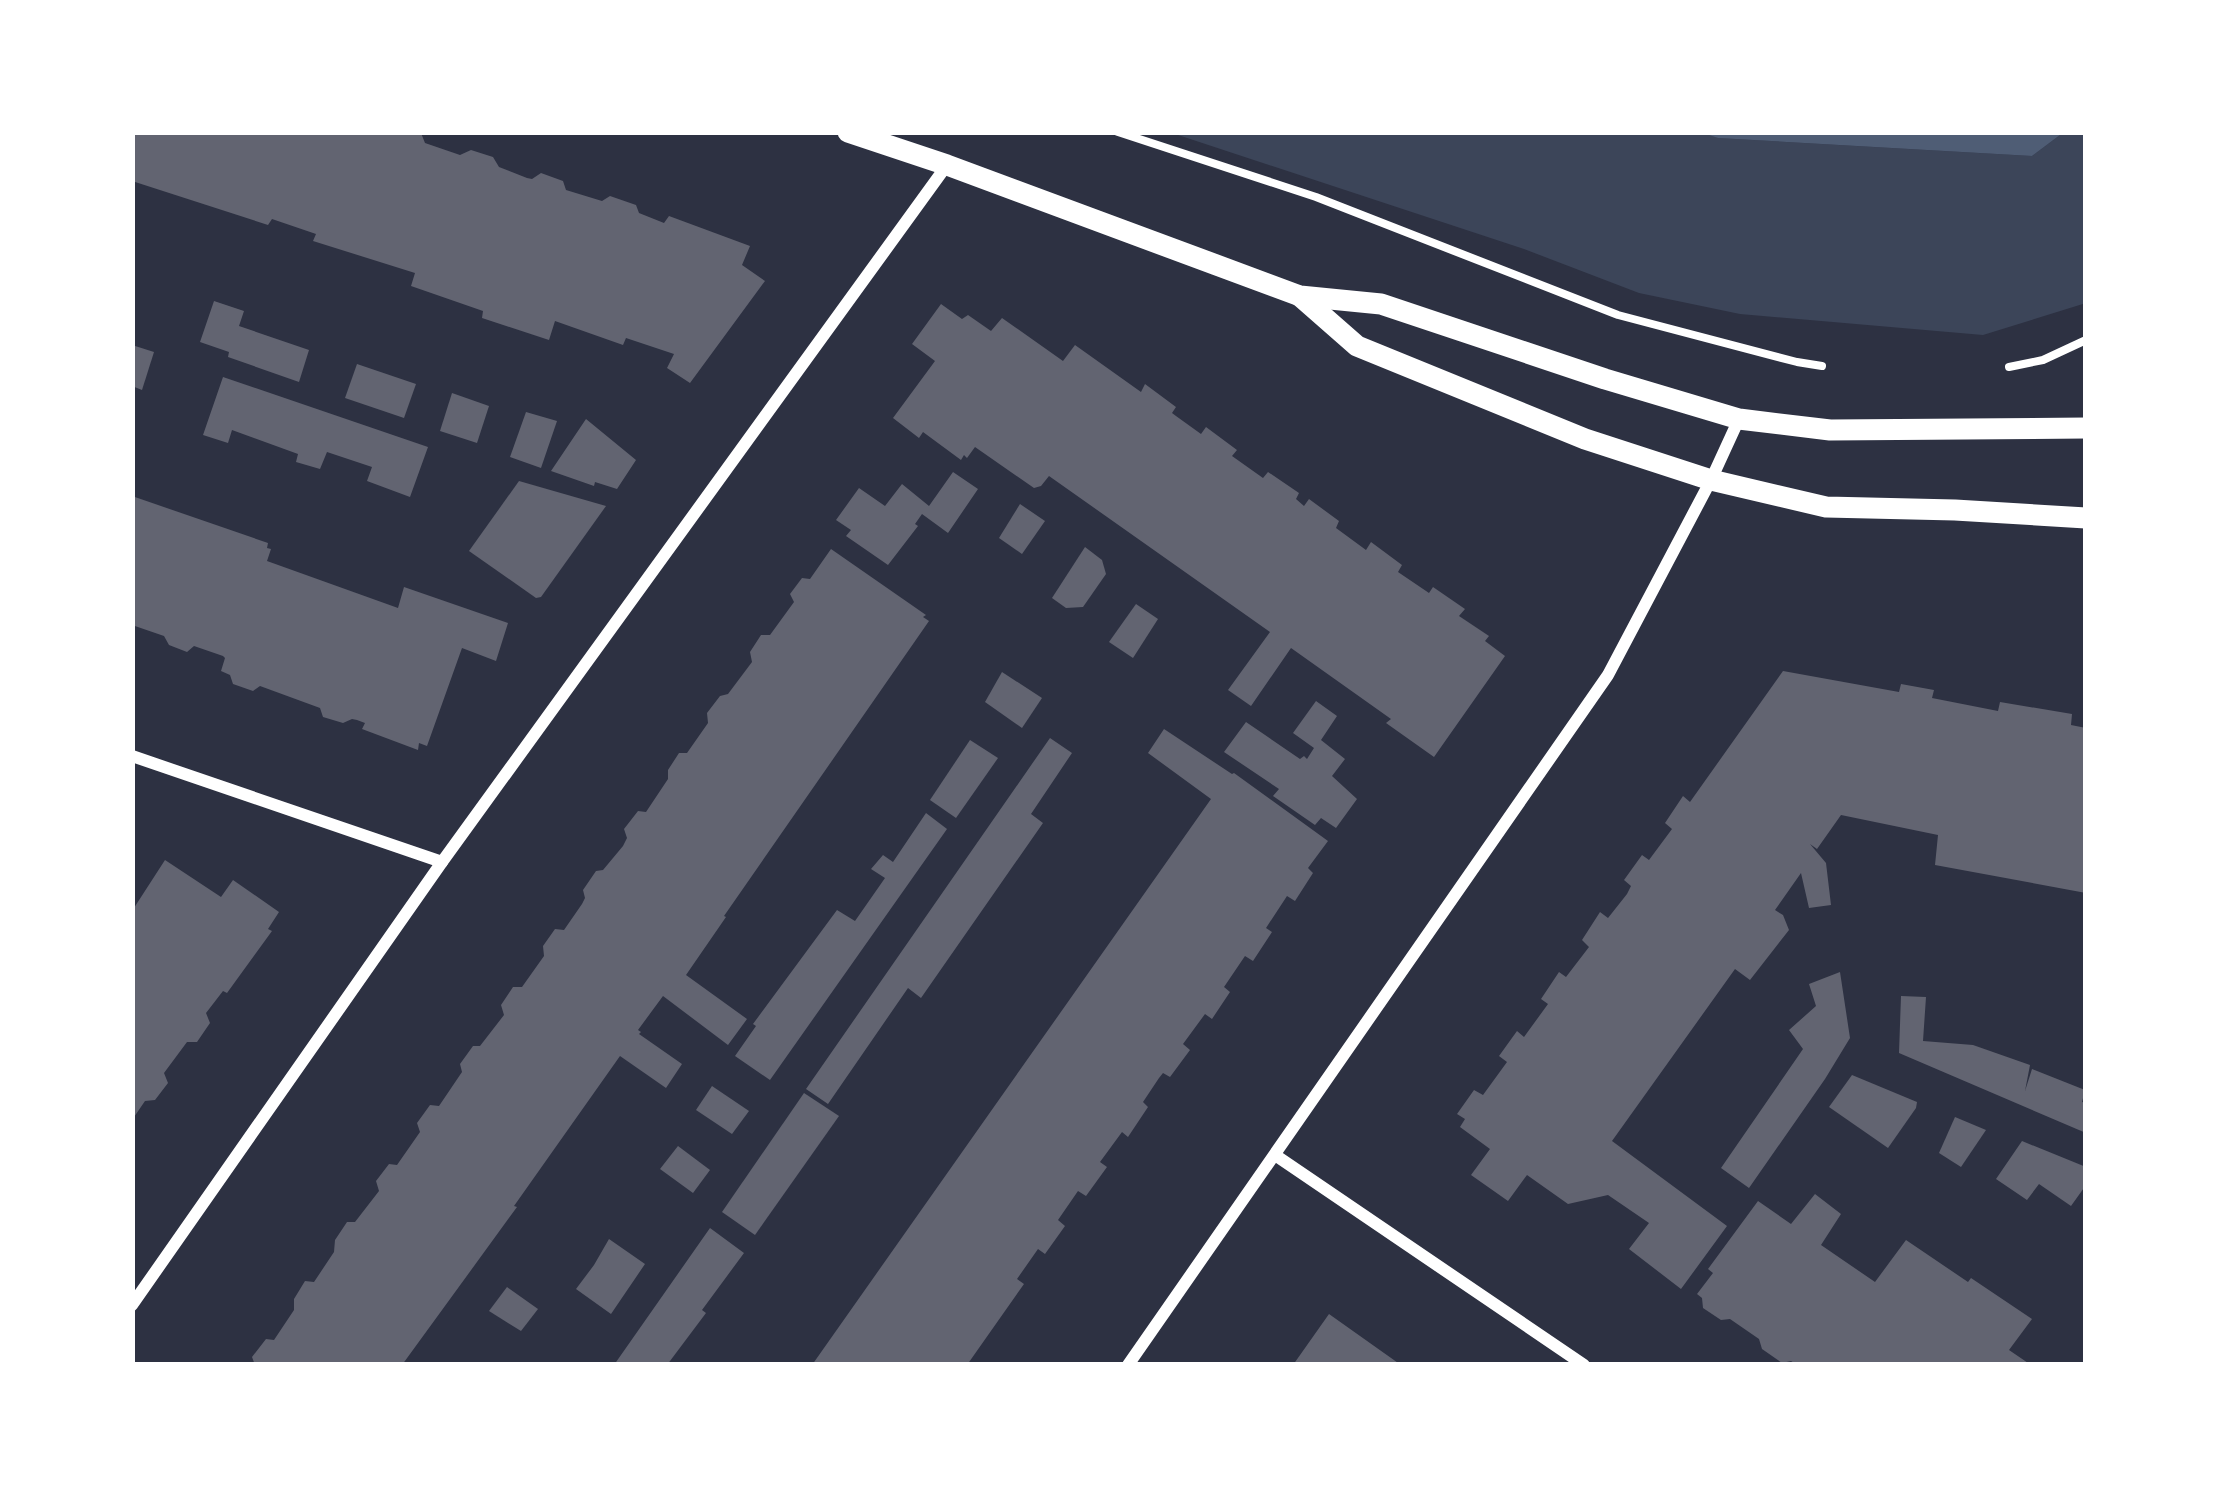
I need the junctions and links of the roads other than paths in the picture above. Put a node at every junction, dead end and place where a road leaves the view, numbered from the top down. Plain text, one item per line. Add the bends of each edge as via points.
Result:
1 (848, 132) edge
2 (947, 165) junction
3 (1300, 296) junction
4 (1739, 418) junction
5 (2086, 428) edge
6 (1711, 480) junction
7 (2086, 518) edge
8 (132, 756) edge
9 (442, 862) junction
10 (1275, 1155) junction
11 (132, 1305) edge
12 (1128, 1365) edge
13 (1584, 1365) edge

1 - 2 street
2 - 3 street
2 - 9 street
3 - 4 street via 1381,304
3 - 6 street via 1358,346 1585,439
4 - 5 street via 1830,430
4 - 6 street
6 - 7 street via 1826,506
6 - 10 street via 1608,675
8 - 9 street
9 - 11 street
10 - 12 street
10 - 13 street

